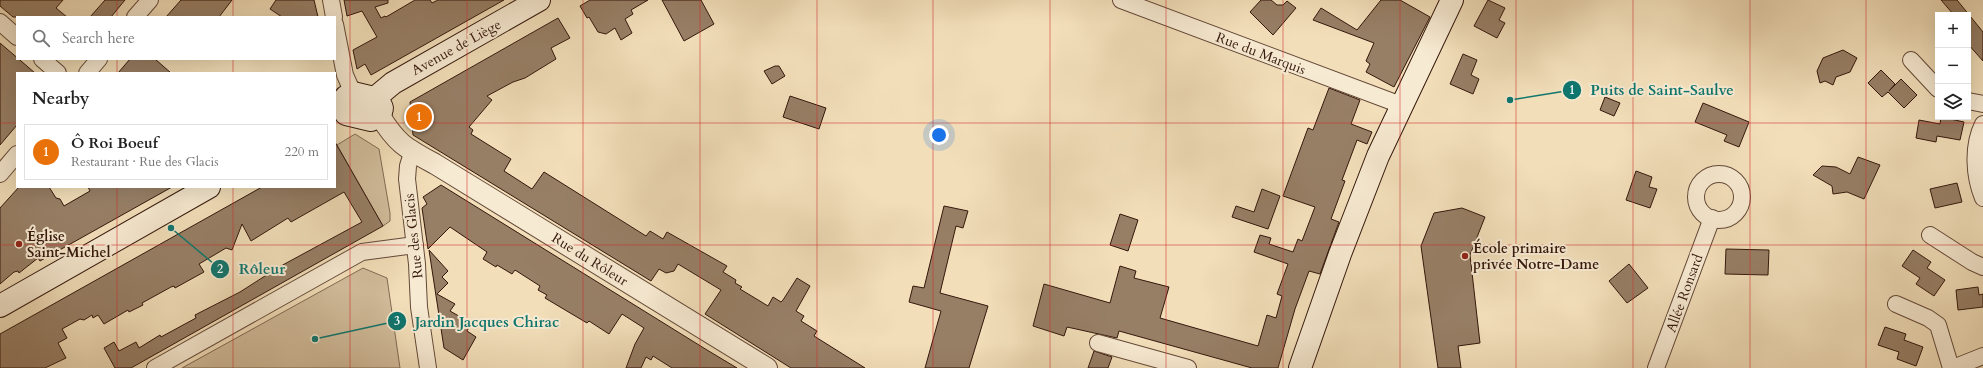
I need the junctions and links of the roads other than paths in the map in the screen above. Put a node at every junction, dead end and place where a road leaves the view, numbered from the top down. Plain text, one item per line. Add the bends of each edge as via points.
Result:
1 (150, 0) edge
2 (330, 0) edge
3 (539, 0) edge
4 (1121, 0) edge
5 (1452, 0) edge
6 (137, 16) edge
7 (334, 16) edge
8 (0, 22) edge
9 (336, 29) edge
10 (16, 36) edge
11 (43, 60) edge
12 (98, 60) edge
13 (1911, 60) dead end
14 (57, 72) edge
15 (88, 72) edge
16 (1935, 86) edge
17 (1971, 102) edge
18 (1983, 104) edge
19 (1401, 105) junction
20 (344, 107) edge
21 (377, 107) junction
22 (1983, 124) edge
23 (412, 153) junction
24 (16, 155) edge
25 (0, 174) edge
26 (207, 188) edge
27 (1983, 198) edge
28 (1712, 218) dead end
29 (1930, 235) dead end
30 (415, 245) junction
31 (1983, 267) edge
32 (1896, 304) dead end
33 (0, 306) edge
34 (1098, 343) dead end
35 (1983, 356) edge
36 (155, 368) edge
37 (428, 368) edge
38 (767, 368) edge
39 (1188, 368) edge
40 (1300, 368) edge
41 (1656, 368) edge
42 (1952, 368) edge

1 - 6 street
2 - 7 street
3 - 21 main road, Avenue de Liège via 393,82
4 - 19 street, Rue du Marquis
5 - 19 main road
8 - 10 street
9 - 20 street via 345,75
11 - 14 street
12 - 15 street
13 - 16 street
17 - 18 street
19 - 40 main road via 1366,186
20 - 21 main road via 348,115 368,120 373,120
21 - 23 street via 394,137
22 - 27 street via 1977,144 1976,164 1977,182
23 - 30 street, Rue des Glacis via 408,179
23 - 38 street, Rue du Rôleur via 435,164
24 - 25 street
26 - 33 main road
28 - 41 street, Allée Ronsard
29 - 31 street
30 - 36 street via 368,250 356,254
30 - 37 street, Rue des Glacis via 419,307
32 - 42 street via 1938,324
34 - 39 street
35 - 42 street

